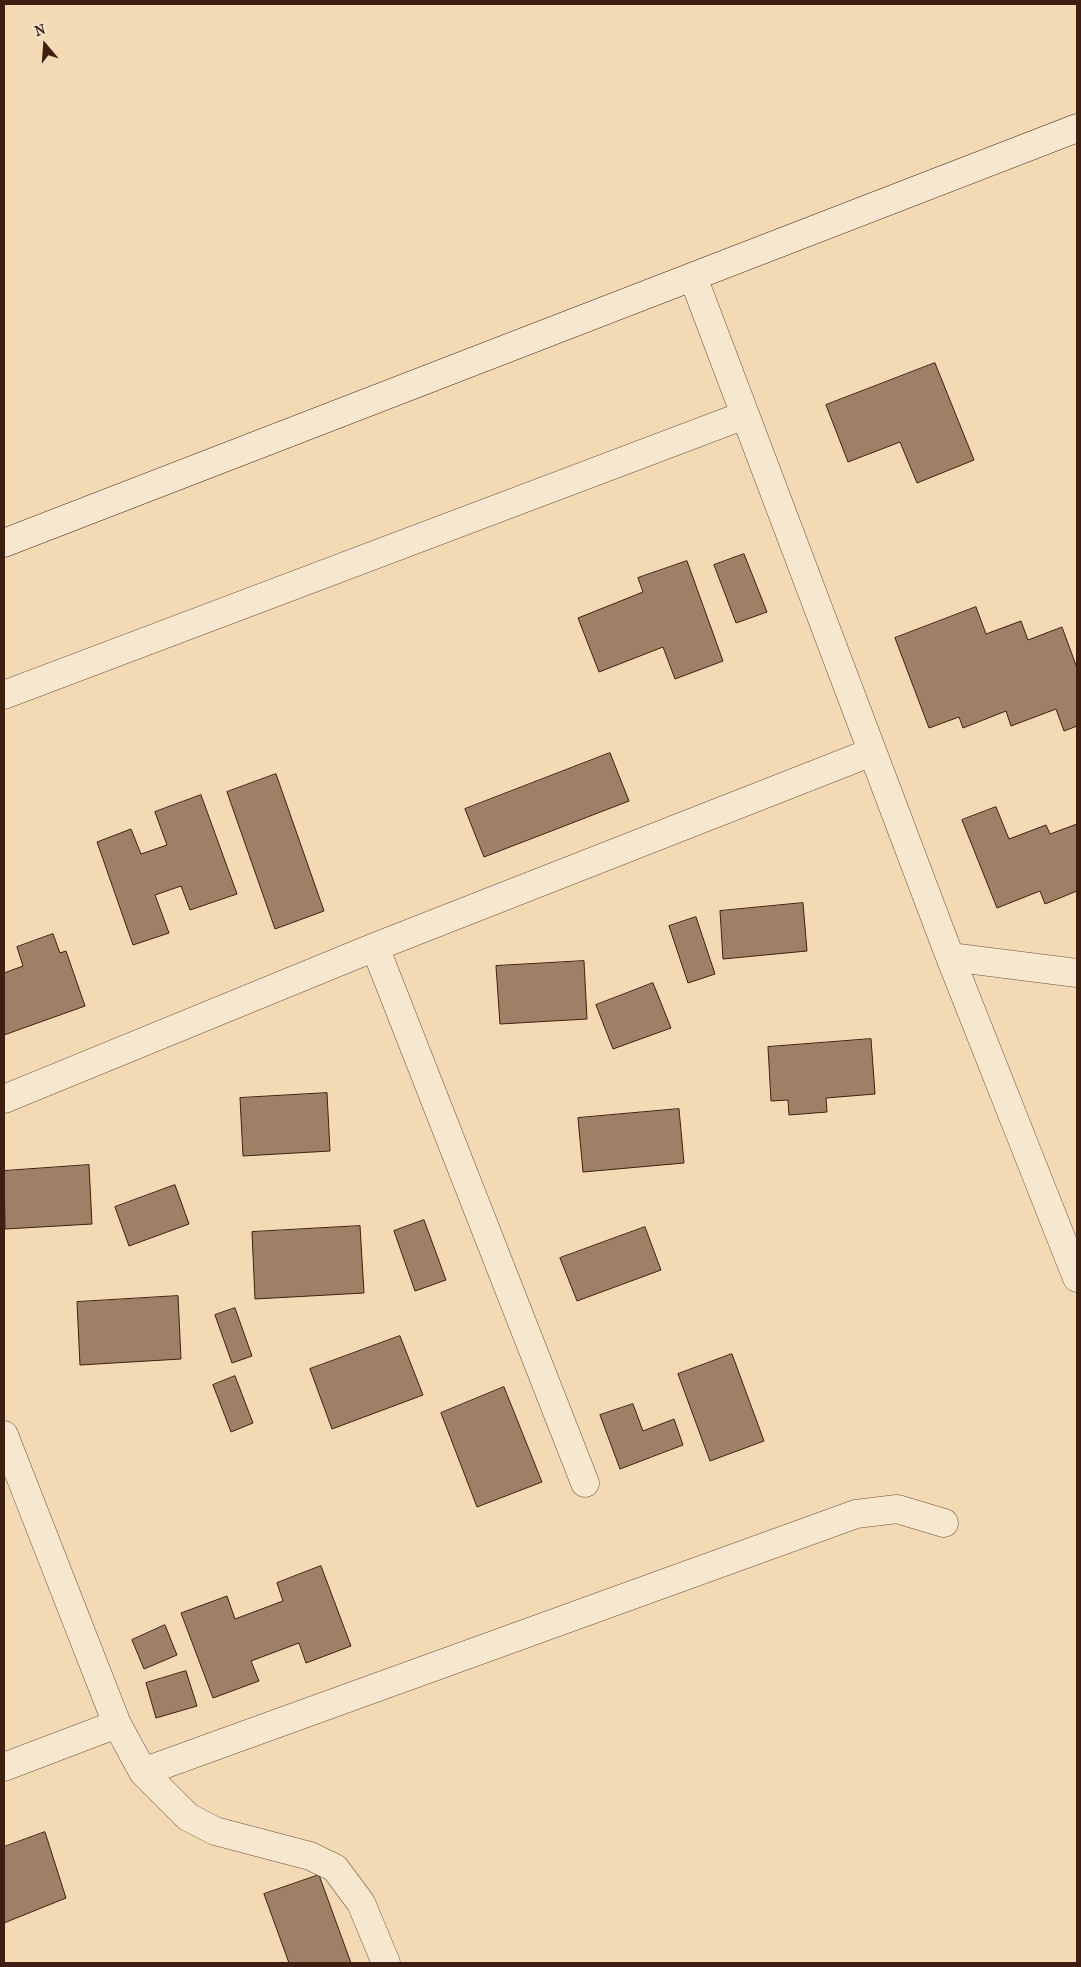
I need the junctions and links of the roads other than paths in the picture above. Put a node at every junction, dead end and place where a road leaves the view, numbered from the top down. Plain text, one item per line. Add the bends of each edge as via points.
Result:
1 (1077, 128) edge
2 (693, 277) junction
3 (745, 414) junction
4 (4, 543) edge
5 (4, 695) edge
6 (872, 752) junction
7 (375, 947) junction
8 (950, 957) junction
9 (1077, 973) edge
10 (4, 1099) edge
11 (1077, 1278) edge
12 (4, 1435) edge
13 (585, 1483) dead end
14 (944, 1523) dead end
15 (117, 1724) junction
16 (4, 1766) edge
17 (142, 1772) junction
18 (386, 1963) edge

1 - 2 street
2 - 3 street
2 - 4 street
3 - 5 street
3 - 6 street
6 - 7 street
6 - 8 street
7 - 10 street
7 - 13 street
8 - 9 street
8 - 11 street
12 - 15 street
14 - 17 street via 897,1509 856,1514
15 - 16 street
15 - 17 street
17 - 18 street via 188,1816 215,1831 310,1856 335,1868 361,1904

